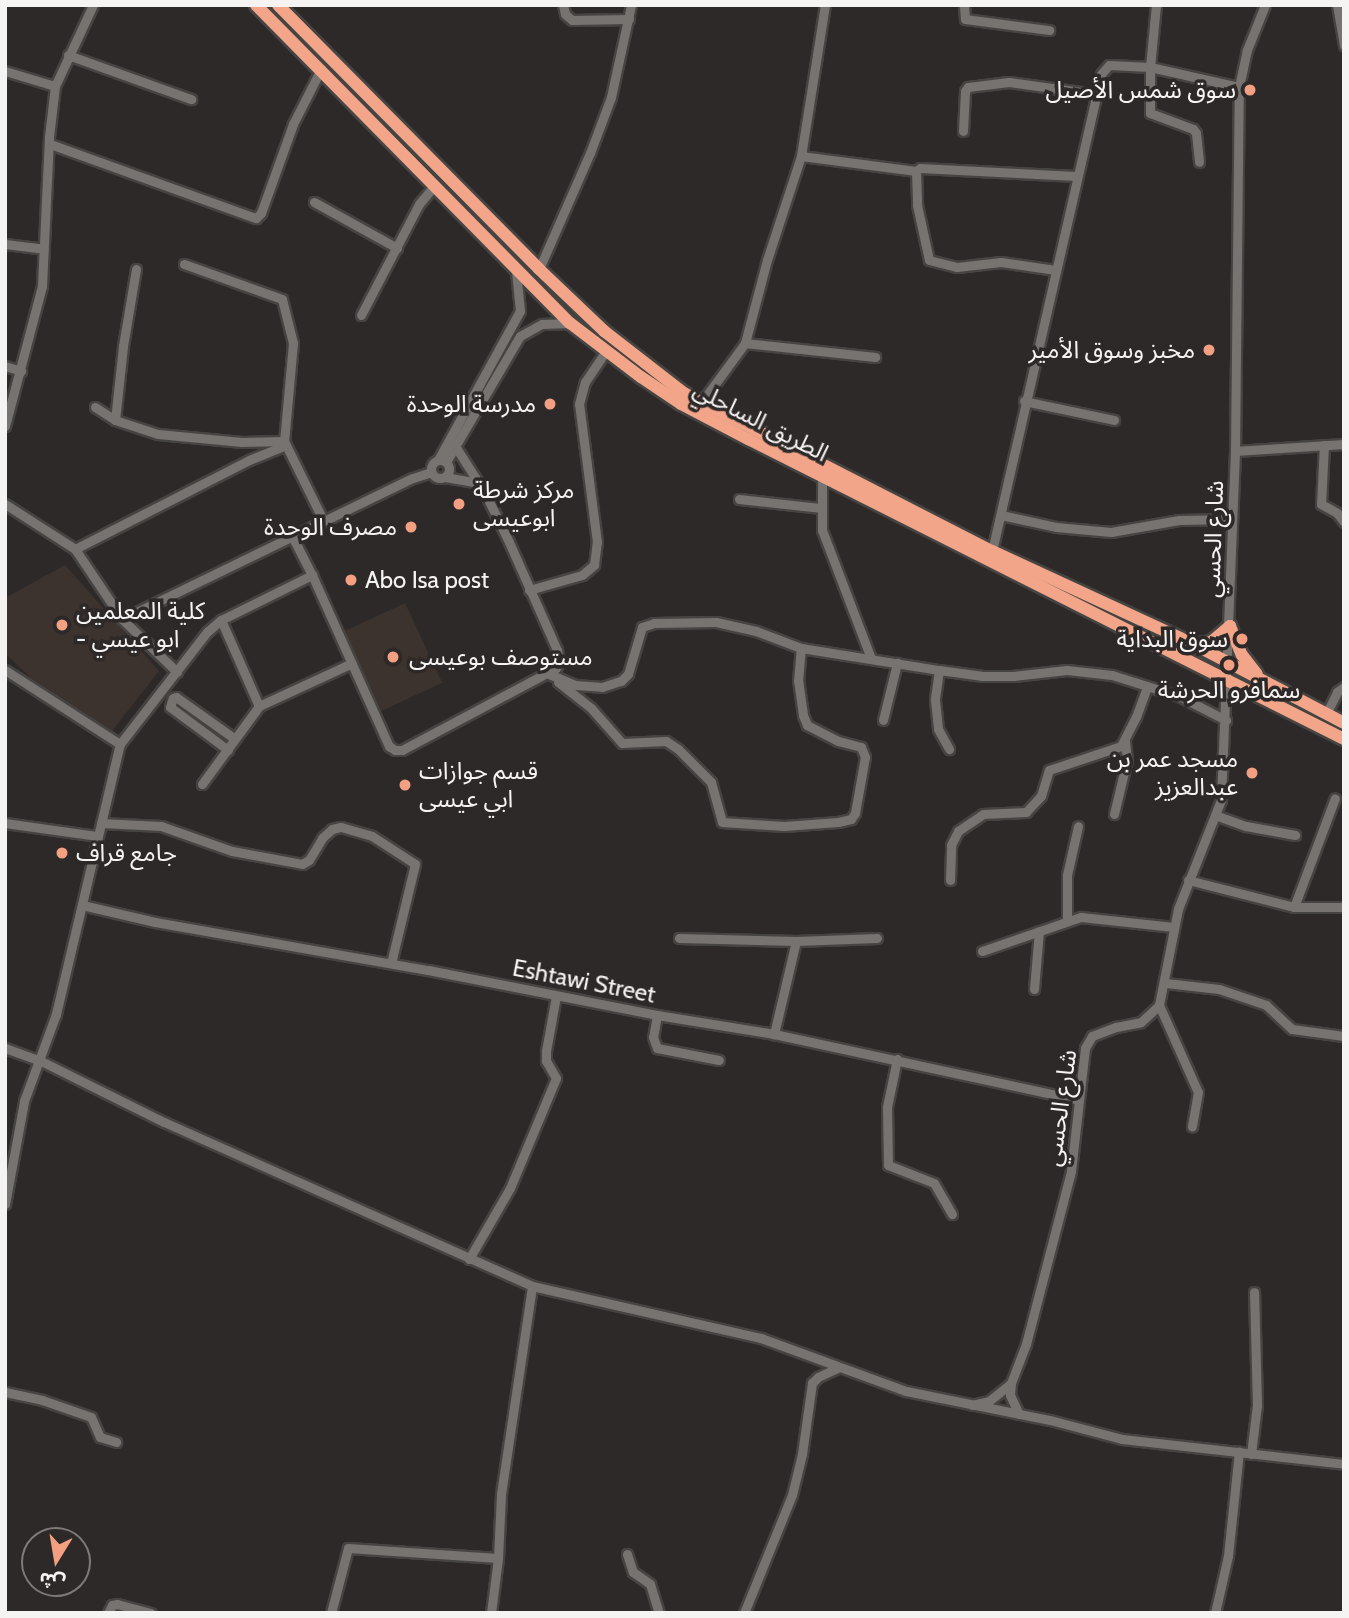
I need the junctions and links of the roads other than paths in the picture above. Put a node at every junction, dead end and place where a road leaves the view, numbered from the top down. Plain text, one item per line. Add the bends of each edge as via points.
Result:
1 (93, 5) edge
2 (256, 5) edge
3 (278, 5) edge
4 (563, 5) edge
5 (631, 5) edge
6 (825, 5) edge
7 (964, 5) edge
8 (1156, 5) edge
9 (1265, 5) edge
10 (1337, 5) edge
11 (629, 19) junction
12 (1049, 30) dead end
13 (1344, 45) edge
14 (68, 55) junction
15 (1150, 67) junction
16 (321, 69) junction
17 (5, 71) edge
18 (55, 86) junction
19 (1239, 87) junction
20 (1095, 94) junction
21 (191, 99) dead end
22 (962, 131) dead end
23 (50, 144) junction
24 (801, 156) junction
25 (1199, 162) dead end
26 (916, 171) junction
27 (1076, 176) junction
28 (435, 185) junction
29 (314, 202) dead end
30 (5, 244) edge
31 (397, 248) junction
32 (44, 249) junction
33 (184, 264) dead end
34 (136, 269) dead end
35 (539, 269) junction
36 (1055, 270) junction
37 (516, 271) junction
38 (361, 316) dead end
39 (570, 323) junction
40 (745, 343) junction
41 (605, 352) junction
42 (876, 357) dead end
43 (5, 366) edge
44 (21, 371) junction
45 (1024, 401) junction
46 (701, 403) junction
47 (95, 407) dead end
48 (115, 420) junction
49 (1114, 420) dead end
50 (5, 426) edge
51 (285, 443) junction
52 (1344, 444) edge
53 (1324, 445) junction
54 (457, 449) junction
55 (1235, 451) junction
56 (444, 463) junction
57 (466, 465) junction
58 (431, 472) junction
59 (445, 477) junction
60 (822, 477) junction
61 (478, 483) junction
62 (739, 499) dead end
63 (5, 504) edge
64 (820, 508) junction
65 (1001, 515) junction
66 (1232, 519) junction
67 (323, 520) junction
68 (1344, 522) edge
69 (292, 536) junction
70 (75, 549) junction
71 (992, 551) junction
72 (312, 575) junction
73 (529, 590) junction
74 (121, 619) junction
75 (221, 620) junction
76 (1230, 626) junction
77 (1195, 645) junction
78 (801, 648) junction
79 (871, 658) junction
80 (1228, 662) junction
81 (352, 663) junction
82 (897, 663) junction
83 (5, 670) edge
84 (939, 670) junction
85 (177, 673) junction
86 (548, 674) junction
87 (1262, 679) junction
88 (1227, 681) junction
89 (1147, 687) junction
90 (1344, 687) edge
91 (259, 706) junction
92 (1326, 714) junction
93 (883, 720) dead end
94 (1226, 720) junction
95 (1344, 723) edge
96 (235, 739) junction
97 (1344, 739) edge
98 (1125, 741) junction
99 (120, 744) junction
100 (949, 749) dead end
101 (228, 750) junction
102 (202, 784) dead end
103 (1335, 798) dead end
104 (1114, 814) dead end
105 (1215, 815) junction
106 (5, 823) edge
107 (101, 823) junction
108 (1078, 826) dead end
109 (1295, 835) dead end
110 (98, 836) junction
111 (950, 880) dead end
112 (1188, 880) junction
113 (82, 905) junction
114 (1294, 907) junction
115 (1344, 907) edge
116 (1068, 921) junction
117 (1173, 927) junction
118 (1039, 932) junction
119 (679, 937) dead end
120 (877, 938) dead end
121 (796, 942) junction
122 (982, 951) dead end
123 (391, 963) junction
124 (1166, 983) junction
125 (1034, 989) dead end
126 (556, 996) junction
127 (1159, 1006) junction
128 (656, 1015) junction
129 (774, 1034) junction
130 (1344, 1036) edge
131 (5, 1048) edge
132 (897, 1059) junction
133 (719, 1060) dead end
134 (41, 1061) junction
135 (1079, 1100) junction
136 (1192, 1126) dead end
137 (5, 1204) edge
138 (952, 1214) dead end
139 (469, 1259) junction
140 (532, 1286) junction
141 (1254, 1292) dead end
142 (836, 1367) junction
143 (1011, 1383) junction
144 (5, 1392) edge
145 (972, 1405) junction
146 (1019, 1414) junction
147 (116, 1443) dead end
148 (1239, 1452) junction
149 (1251, 1454) junction
150 (1344, 1464) edge
151 (627, 1554) dead end
152 (498, 1558) junction
153 (108, 1613) edge
154 (151, 1613) edge
155 (331, 1613) edge
156 (491, 1613) edge
157 (659, 1613) edge
158 (744, 1613) edge
159 (1215, 1613) edge

1 - 14 street
2 - 16 highway, الطريق الساحلي
3 - 35 highway, الطريق الساحلي
4 - 11 street via 572,20
5 - 11 street
6 - 24 street
7 - 12 street via 965,19
8 - 15 street
9 - 19 street, شارع الحسي
10 - 13 street
11 - 35 street via 611,97
14 - 18 street
14 - 21 street
15 - 19 street
15 - 20 street via 1106,66
15 - 25 street via 1150,113 1193,129
16 - 23 street via 293,124 256,218
16 - 28 highway, الطريق الساحلي
17 - 18 street
18 - 23 street
19 - 55 street, شارع الحسي
20 - 22 street via 1003,82 968,87
20 - 27 street
23 - 32 street
24 - 26 street
24 - 40 street
26 - 27 street
26 - 36 street via 917,205 929,261 957,267 1001,262
27 - 36 street
28 - 31 street via 419,204
28 - 37 highway, الطريق الساحلي
29 - 31 street
30 - 32 street
31 - 38 street
32 - 44 street via 42,286
33 - 51 street via 282,299 293,343
34 - 48 street
35 - 46 highway, الطريق الساحلي via 604,331
36 - 45 street
37 - 39 highway, الطريق الساحلي
37 - 56 street via 520,311
39 - 41 highway, الطريق الساحلي
39 - 54 street via 542,324 520,336 503,359
40 - 42 street
40 - 46 street
41 - 60 highway, الطريق الساحلي via 681,404
41 - 73 street via 585,382 579,404 597,542 593,565 582,575
43 - 44 street
44 - 50 street
45 - 49 street
45 - 65 street
46 - 71 highway, الطريق الساحلي
47 - 48 street
48 - 51 street via 158,434
51 - 67 street
51 - 70 street
52 - 53 street
53 - 55 street
53 - 68 street via 1321,503
54 - 56 street
54 - 57 street
55 - 66 street, شارع الحسي
56 - 57 street
56 - 58 street via 432,464
56 - 59 street
57 - 61 street
58 - 59 street via 437,478
58 - 67 street
59 - 61 street
60 - 64 street
60 - 88 highway, الطريق الساحلي
61 - 73 street
62 - 64 street
63 - 70 street
64 - 79 street via 821,530
65 - 66 street via 1066,529 1111,532 1179,520
65 - 71 street
66 - 76 street, شارع الحسي
67 - 69 street
69 - 72 street
69 - 74 street
70 - 74 street
71 - 77 highway, الطريق الساحلي
72 - 75 street
72 - 81 street
73 - 86 street via 559,662
74 - 85 street
75 - 85 street
75 - 91 street
76 - 77 highway via 1218,638
76 - 80 street, شارع الحسي
76 - 87 highway via 1242,655
77 - 80 highway, الطريق الساحلي
78 - 79 street
78 - 86 street via 716,622 654,623 642,626 628,674 621,681 601,687 575,685
78 - 86 street via 798,681 807,725 861,747 865,757 851,819 784,826 722,822 711,782 678,749 666,741 622,743 591,708
79 - 82 street
80 - 87 highway, الطريق الساحلي
80 - 88 street, شارع الحسي
81 - 86 street via 389,746 395,750
81 - 91 street
82 - 84 street
82 - 93 street
83 - 99 street
84 - 89 street via 1013,676 1067,670 1112,675
84 - 100 street via 938,729
85 - 99 street
87 - 92 highway, الطريق الساحلي
88 - 94 street, شارع الحسي
88 - 97 highway, الطريق الساحلي
89 - 94 street via 1204,707
89 - 98 street
90 - 92 street
91 - 96 street
92 - 95 highway, الطريق الساحلي
94 - 105 street, شارع الحسي via 1222,789
96 - 101 street
96 - 101 street via 173,698 170,708
98 - 104 street via 1126,761
98 - 111 street via 1113,751 1049,770 1041,796 1026,812 983,814 958,831 951,845
99 - 107 street
101 - 102 street
103 - 114 street
105 - 109 street
105 - 112 street, شارع الحسي
106 - 110 street
107 - 110 street
107 - 123 street via 161,826 232,851 302,864 332,829 341,827 372,836 415,864
108 - 116 street via 1067,875
110 - 113 street
112 - 114 street
112 - 117 street, شارع الحسي
113 - 123 street, Eshtawi Street
113 - 134 street
114 - 115 street
116 - 117 street via 1093,918
116 - 118 street
117 - 124 street, شارع الحسي
118 - 122 street
118 - 125 street
119 - 121 street
120 - 121 street
121 - 129 street
123 - 126 street, Eshtawi Street
124 - 127 street, شارع الحسي
124 - 130 street via 1219,989 1266,1005 1292,1029
126 - 128 street, Eshtawi Street
126 - 139 street via 546,1061 556,1078 510,1188
127 - 135 street, شارع الحسي via 1141,1023 1092,1037 1082,1059
127 - 136 street via 1198,1092
128 - 129 street, Eshtawi Street
128 - 133 street via 653,1037 657,1048
129 - 132 street, Eshtawi Street
131 - 134 street
132 - 135 street, Eshtawi Street
132 - 138 street via 887,1107 888,1165 934,1183
134 - 137 street via 24,1101
134 - 139 street via 164,1122
135 - 143 street, شارع الحسي via 1059,1223
139 - 140 street
140 - 142 street via 761,1338
140 - 152 street via 504,1472
141 - 149 street via 1258,1387
142 - 145 street via 906,1391
142 - 158 street via 812,1384 792,1495
143 - 145 street via 989,1401
143 - 146 street via 1010,1395
144 - 147 street via 91,1417 100,1437
145 - 146 street
146 - 148 street via 1122,1439
148 - 149 street
148 - 159 street via 1228,1556
149 - 150 street
151 - 157 street via 634,1572 650,1584
152 - 155 street via 348,1548
152 - 156 street
153 - 154 street via 117,1604

